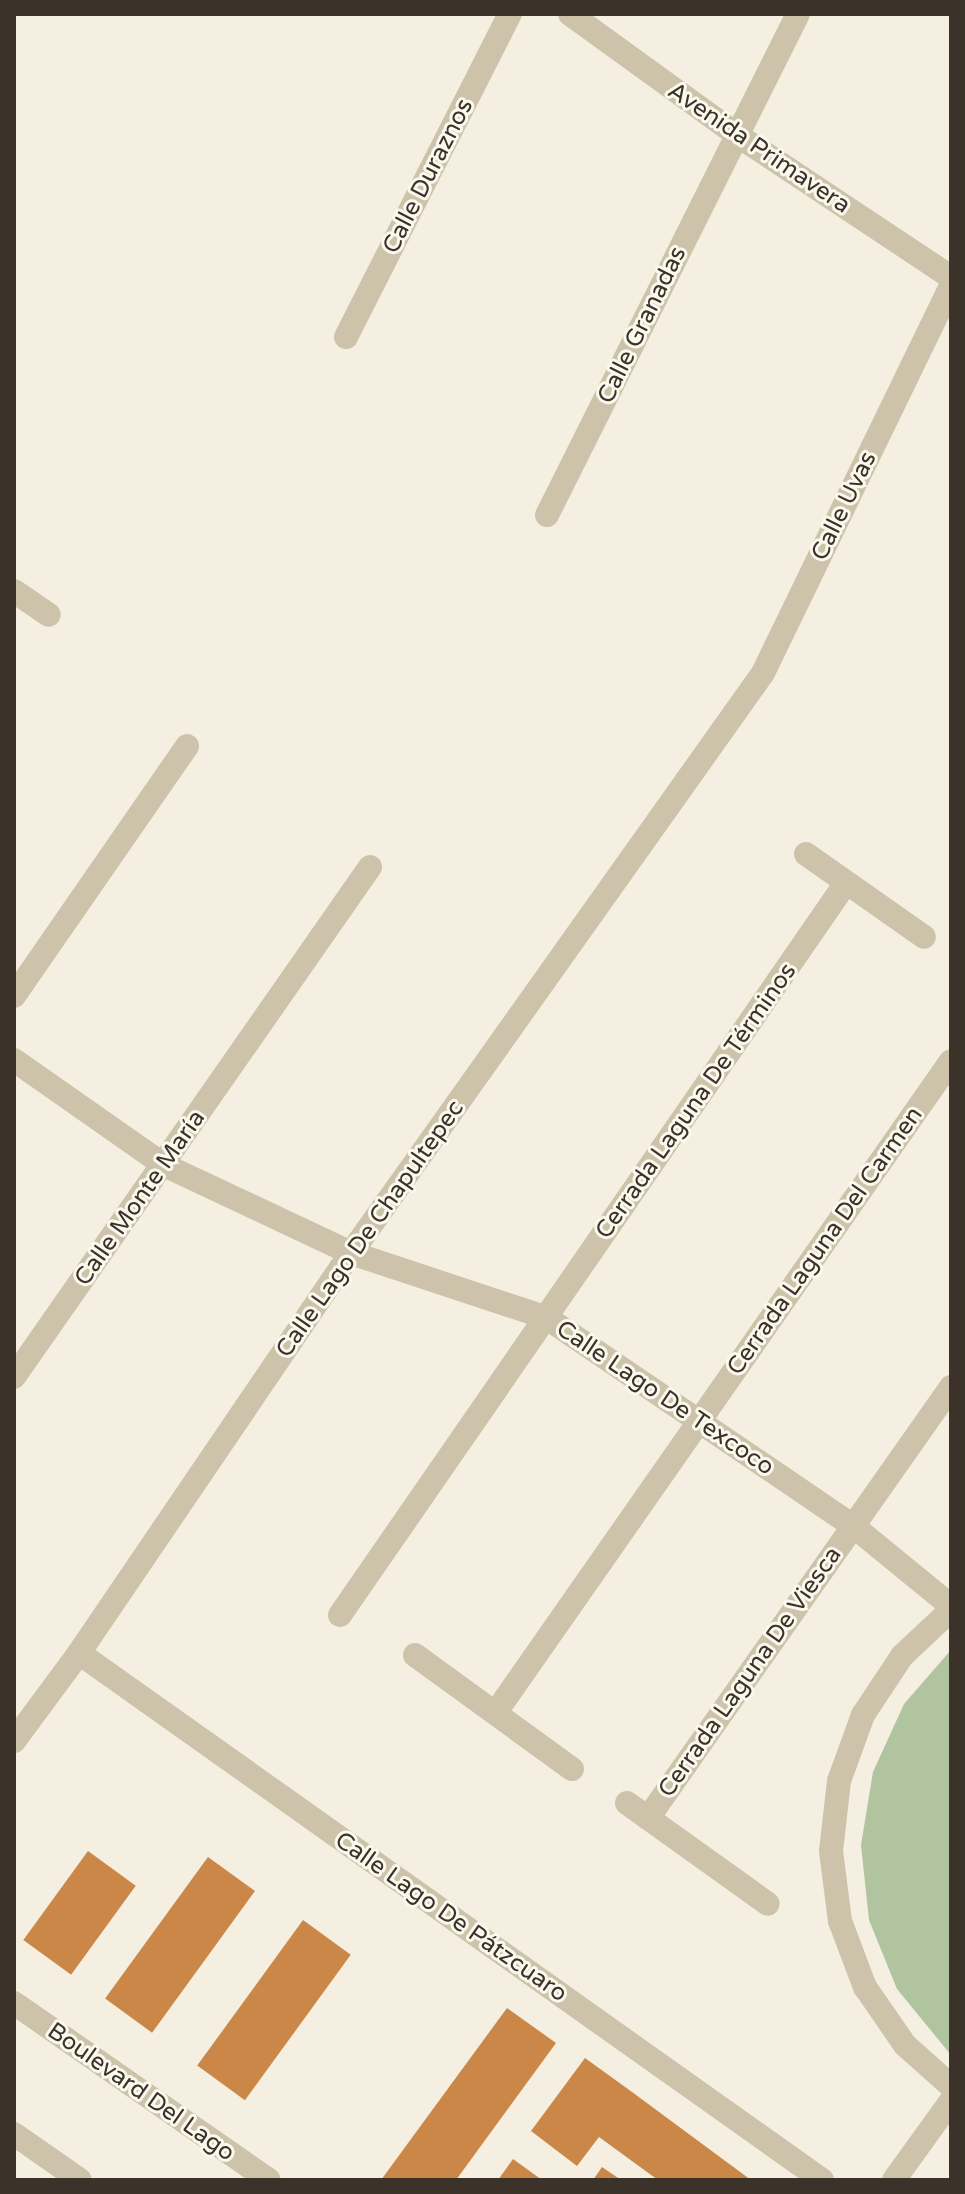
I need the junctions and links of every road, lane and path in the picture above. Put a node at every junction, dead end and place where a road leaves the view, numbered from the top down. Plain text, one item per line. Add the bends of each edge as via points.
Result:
1 (510, 14) edge
2 (570, 14) edge
3 (798, 14) edge
4 (737, 135) junction
5 (951, 277) edge
6 (951, 286) edge
7 (346, 337) dead end
8 (547, 515) dead end
9 (14, 591) edge
10 (49, 615) dead end
11 (731, 722) joint
12 (187, 746) dead end
13 (806, 854) dead end
14 (370, 867) dead end
15 (846, 883) junction
16 (924, 937) dead end
17 (14, 996) edge
18 (14, 1060) edge
19 (951, 1061) edge
20 (164, 1165) junction
21 (351, 1253) junction
22 (547, 1318) junction
23 (14, 1377) edge
24 (951, 1387) edge
25 (699, 1421) junction
26 (852, 1525) junction
27 (951, 1608) edge
28 (340, 1615) dead end
29 (79, 1653) junction
30 (415, 1655) dead end
31 (496, 1712) junction
32 (14, 1741) edge
33 (572, 1769) dead end
34 (627, 1803) dead end
35 (648, 1818) junction
36 (768, 1904) dead end
37 (14, 2003) edge
38 (951, 2086) edge
39 (951, 2101) edge
40 (14, 2134) edge
41 (80, 2180) edge
42 (269, 2180) edge
43 (822, 2180) edge
44 (894, 2180) edge

1 - 7 street, Calle Duraznos
2 - 4 street, Avenida Primavera
3 - 4 street, Calle Granadas
4 - 5 street, Avenida Primavera
4 - 8 street, Calle Granadas
6 - 11 street, Calle Uvas via 763,673
9 - 10 street
11 - 21 street, Calle Lago De Chapultepec
12 - 17 street
13 - 15 street
14 - 20 street, Calle Monte María
15 - 16 street
15 - 22 street, Cerrada Laguna De Términos
18 - 20 street, Calle Lago De Texcoco
19 - 25 street, Cerrada Laguna Del Carmen
20 - 21 street, Calle Lago De Texcoco
20 - 23 street, Calle Monte María
21 - 22 street, Calle Lago De Texcoco
21 - 29 street, Calle Lago De Chapultepec
22 - 25 street, Calle Lago De Texcoco
22 - 28 street, Cerrada Laguna De Términos
24 - 26 street, Cerrada Laguna De Viesca
25 - 26 street, Calle Lago De Texcoco
25 - 31 street, Cerrada Laguna Del Carmen
26 - 27 street, Calle Lago De Texcoco
26 - 35 street, Cerrada Laguna De Viesca
27 - 38 street via 902,1656 863,1715 839,1781 831,1851 840,1921 865,1987 905,2045
29 - 32 street, Calle Lago De Chapultepec
29 - 43 street, Calle Lago De Pátzcuaro
30 - 31 street
31 - 33 street
34 - 35 street, Cerrada Laguna De Viesca
35 - 36 street, Cerrada Laguna De Viesca
37 - 42 street, Boulevard Del Lago
39 - 44 street
40 - 41 street

